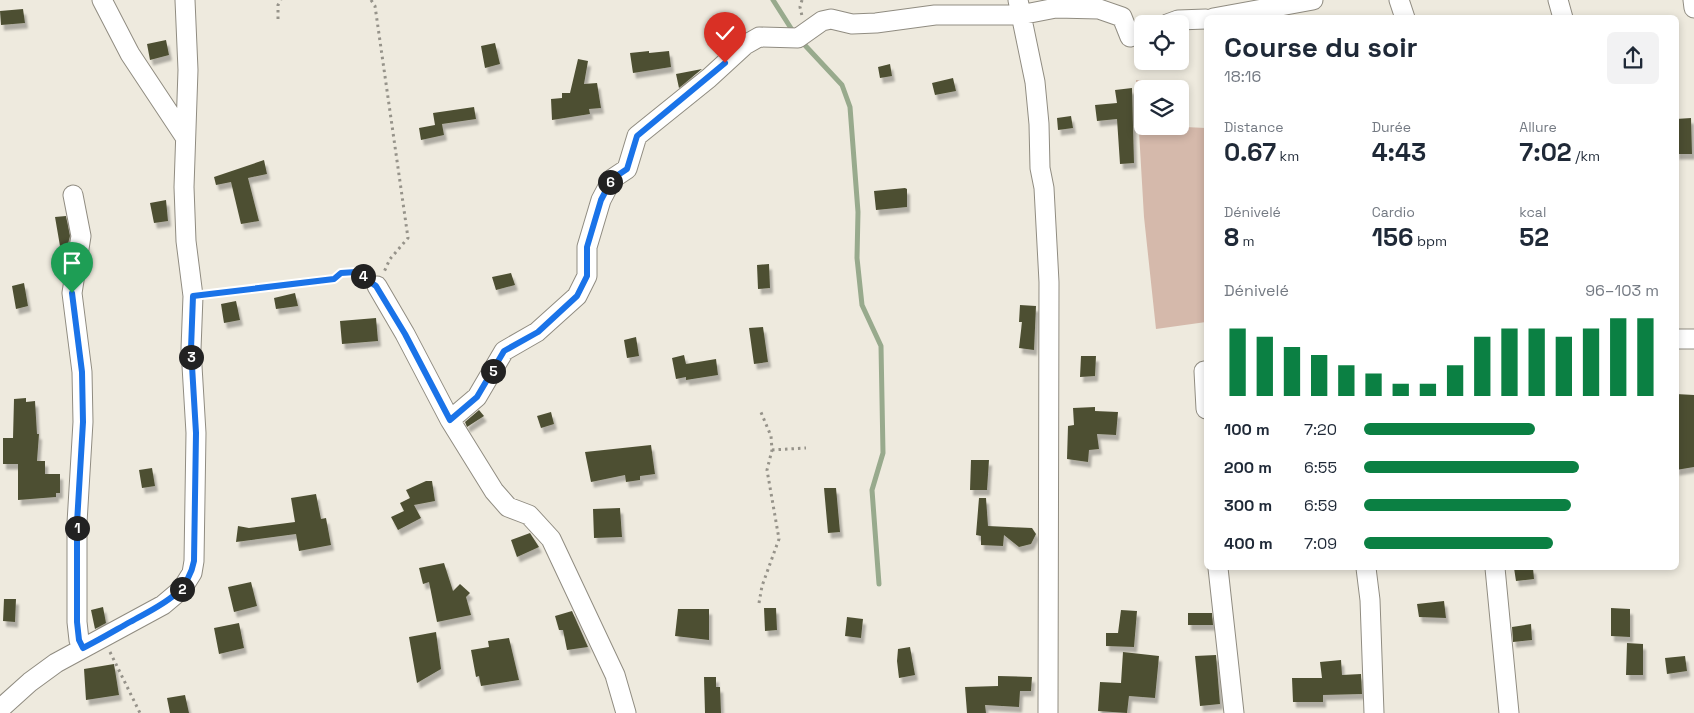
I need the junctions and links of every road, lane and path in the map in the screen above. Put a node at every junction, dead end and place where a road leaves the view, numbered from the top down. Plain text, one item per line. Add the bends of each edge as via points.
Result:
1 (102, 0) edge
2 (185, 0) edge
3 (281, 0) edge
4 (371, 0) edge
5 (1314, 0) edge
6 (1399, 0) edge
7 (1558, 0) edge
8 (1692, 0) edge
9 (1019, 8) edge
10 (1694, 8) edge
11 (1230, 15) edge
12 (1404, 15) edge
13 (1562, 15) edge
14 (1204, 18) edge
15 (278, 19) dead end
16 (1189, 19) edge
17 (1134, 36) edge
18 (184, 137) junction
19 (73, 195) dead end
20 (376, 286) junction
21 (193, 296) junction
22 (1679, 339) edge
23 (1694, 339) edge
24 (760, 410) dead end
25 (450, 420) junction
26 (806, 448) dead end
27 (772, 450) junction
28 (1218, 570) edge
29 (1366, 570) edge
30 (1495, 570) edge
31 (759, 602) dead end
32 (103, 638) junction
33 (83, 648) junction
34 (0, 709) edge
35 (140, 713) edge
36 (626, 713) edge
37 (1048, 713) edge
38 (1234, 713) edge
39 (1374, 713) edge
40 (1509, 713) edge

1 - 18 street via 130,54
2 - 18 street via 188,70
3 - 15 path
4 - 20 path via 375,6 408,238 390,259
5 - 11 street
6 - 12 street
7 - 13 street
8 - 10 street
9 - 17 street via 1099,9 1122,17 1130,37
9 - 25 street via 852,24 831,19 822,21 798,38 759,37 745,45 637,136 627,169 612,179 601,200 587,247 587,276 577,296 538,332 504,351 477,397
9 - 37 street via 1036,90 1048,272
14 - 16 street
18 - 21 street via 186,241
19 - 33 street via 81,236 72,293 82,372 77,622
20 - 21 path via 356,272 341,273 334,279
20 - 25 street
21 - 32 street via 191,349 196,433 192,573 182,589 163,605
22 - 23 street
24 - 27 path via 771,436
25 - 36 street via 494,491 508,507 529,516 551,539 614,676
26 - 27 path
27 - 31 path via 767,470 779,539
28 - 38 street
29 - 39 street
30 - 40 street
32 - 33 street
32 - 35 path
33 - 34 street via 30,682

